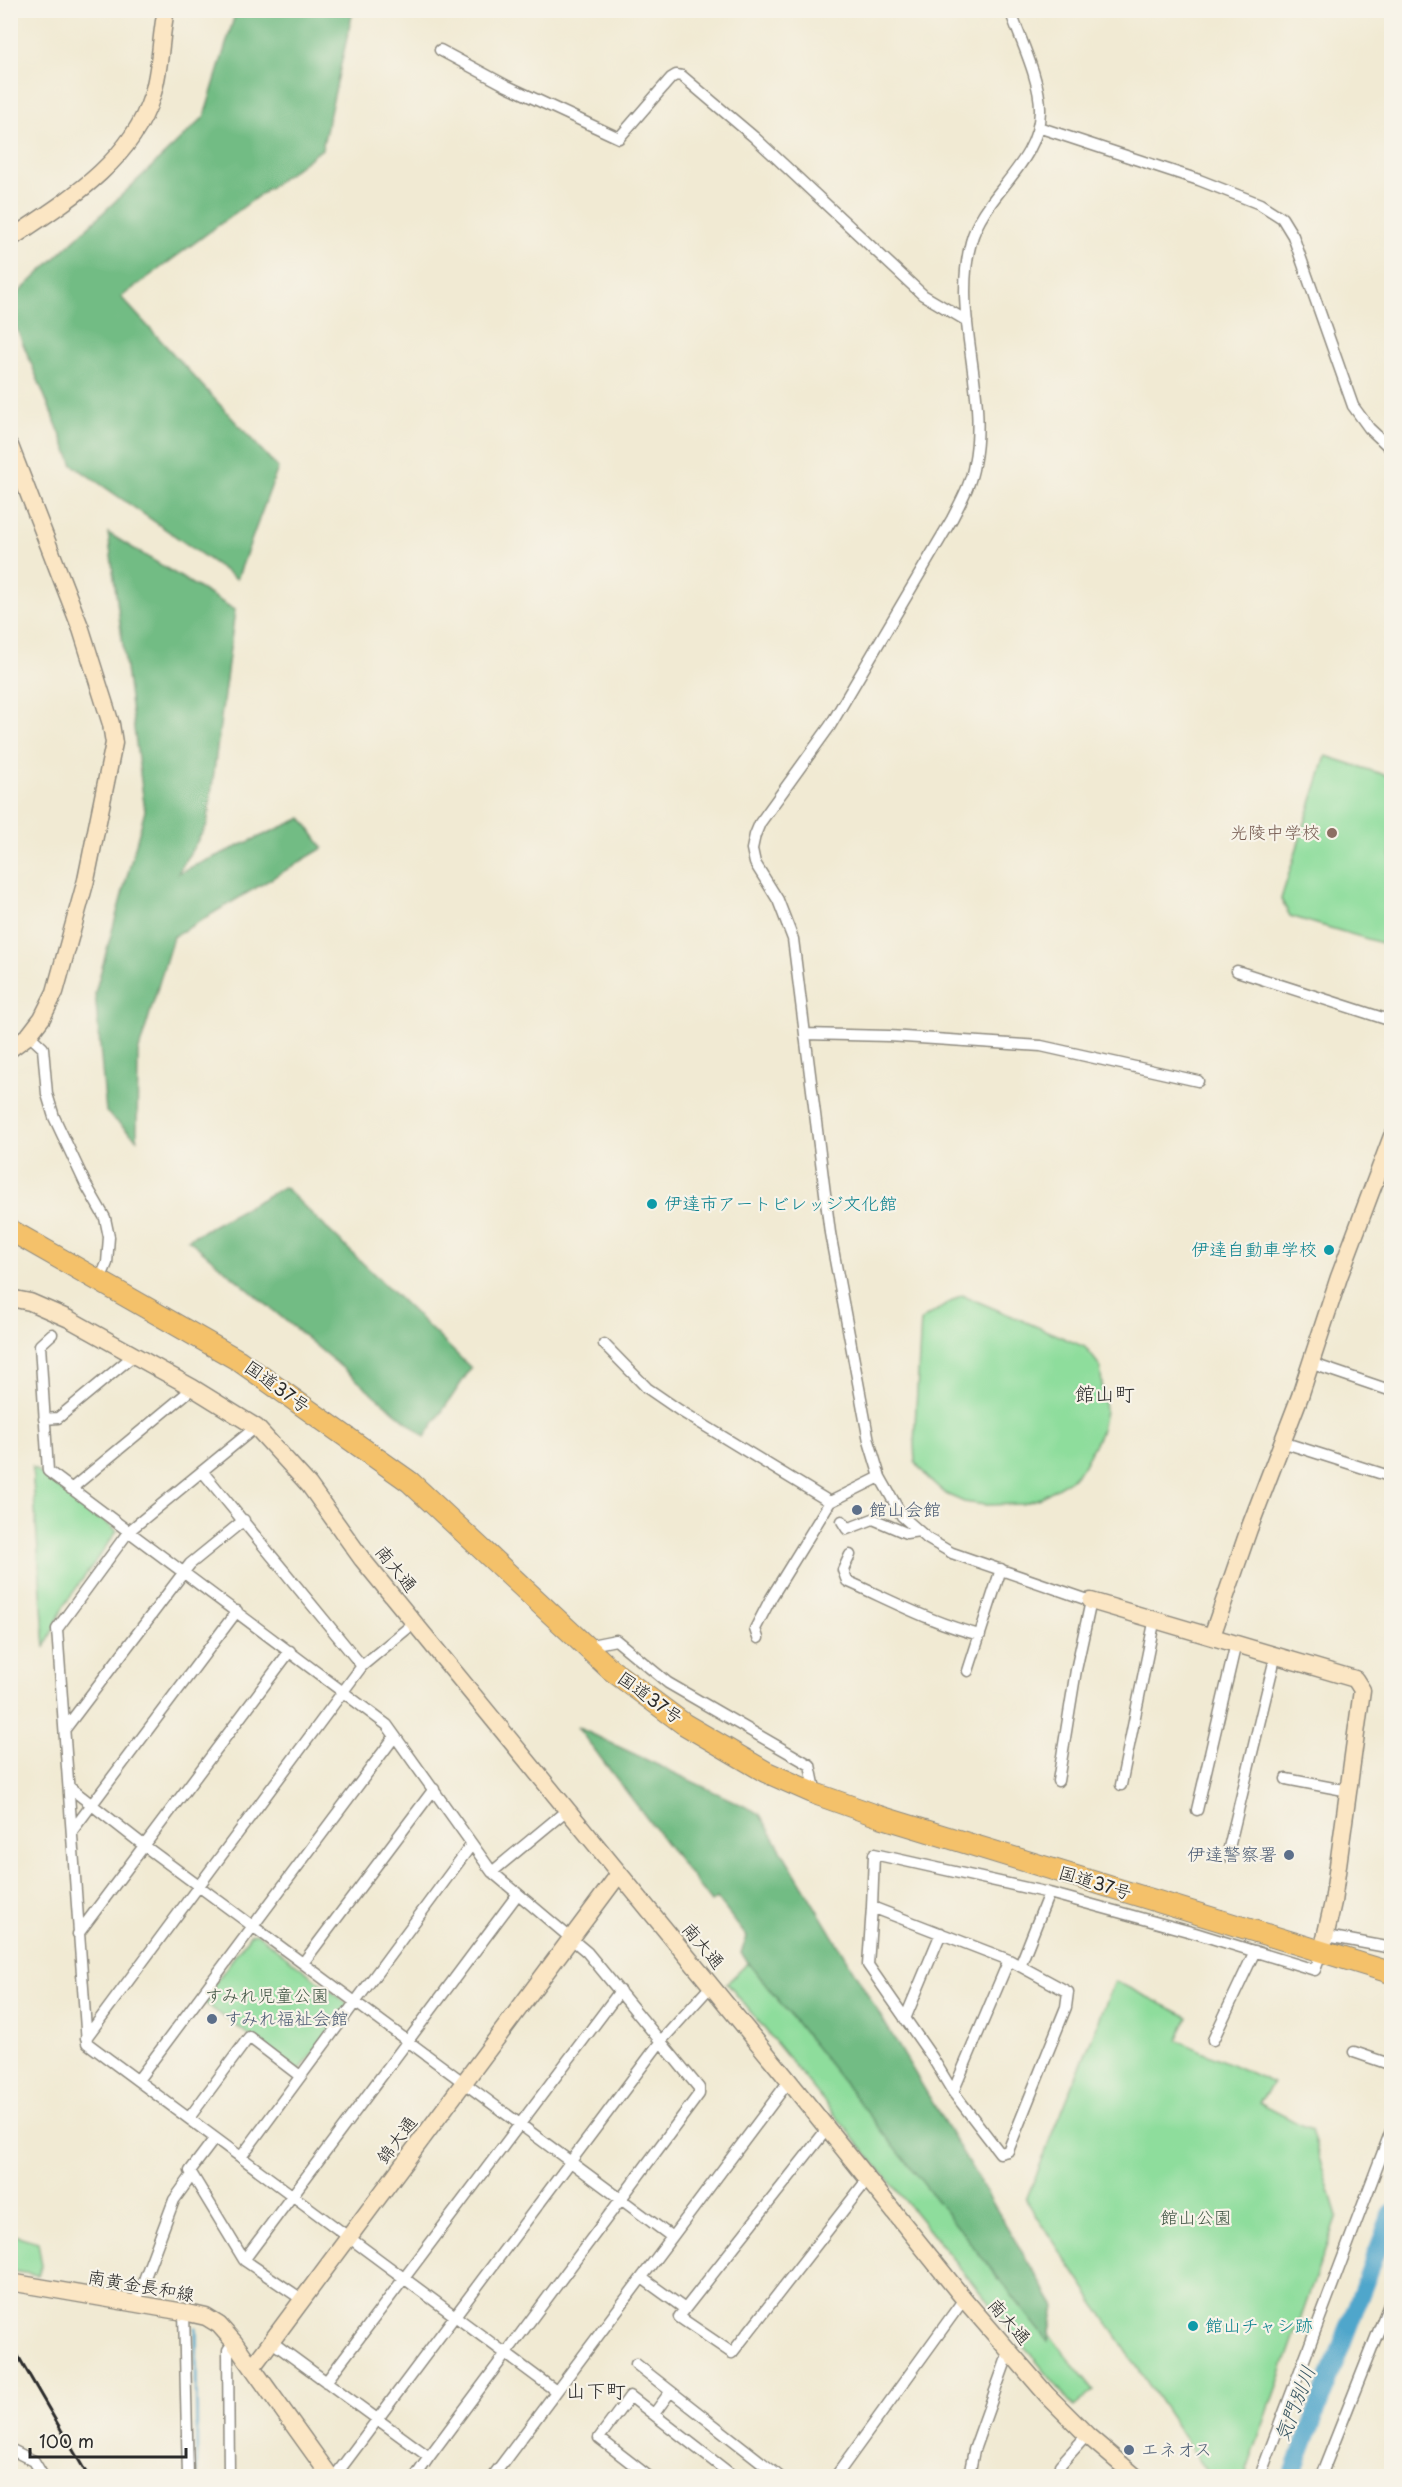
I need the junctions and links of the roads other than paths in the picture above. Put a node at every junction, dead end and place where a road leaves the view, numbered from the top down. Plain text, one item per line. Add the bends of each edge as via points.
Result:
1 (166, 10) edge
2 (1010, 10) edge
3 (440, 50) dead end
4 (1038, 127) junction
5 (10, 239) edge
6 (967, 321) junction
7 (10, 446) edge
8 (1392, 450) edge
9 (1238, 971) dead end
10 (1392, 1021) edge
11 (806, 1034) junction
12 (29, 1035) junction
13 (10, 1049) edge
14 (1198, 1081) dead end
15 (1392, 1136) edge
16 (10, 1230) edge
17 (100, 1280) junction
18 (10, 1298) edge
19 (52, 1334) dead end
20 (604, 1344) dead end
21 (133, 1356) junction
22 (1310, 1363) junction
23 (193, 1388) junction
24 (1392, 1391) edge
25 (44, 1419) junction
26 (255, 1427) junction
27 (1282, 1442) junction
28 (202, 1471) junction
29 (880, 1477) junction
30 (1392, 1477) edge
31 (71, 1489) junction
32 (830, 1502) junction
33 (244, 1520) junction
34 (842, 1521) dead end
35 (129, 1531) junction
36 (919, 1531) junction
37 (850, 1555) dead end
38 (1001, 1569) junction
39 (184, 1572) junction
40 (1091, 1601) junction
41 (237, 1611) junction
42 (1155, 1618) junction
43 (414, 1623) junction
44 (980, 1635) junction
45 (1212, 1636) junction
46 (758, 1638) dead end
47 (1236, 1643) junction
48 (290, 1651) junction
49 (1276, 1654) junction
50 (362, 1666) junction
51 (968, 1671) dead end
52 (344, 1692) junction
53 (65, 1729) junction
54 (395, 1736) junction
55 (1286, 1779) dead end
56 (1058, 1781) dead end
57 (1121, 1785) dead end
58 (69, 1786) junction
59 (434, 1789) junction
60 (1349, 1791) junction
61 (92, 1806) junction
62 (567, 1810) junction
63 (1197, 1810) dead end
64 (72, 1832) junction
65 (472, 1844) junction
66 (146, 1847) junction
67 (1227, 1856) dead end
68 (492, 1872) junction
69 (620, 1874) junction
70 (199, 1886) junction
71 (1049, 1893) junction
72 (517, 1895) junction
73 (872, 1906) junction
74 (253, 1926) junction
75 (940, 1933) junction
76 (78, 1934) junction
77 (571, 1938) junction
78 (1325, 1944) junction
79 (1392, 1948) edge
80 (1255, 1952) junction
81 (1009, 1960) junction
82 (303, 1964) junction
83 (1020, 1966) junction
84 (1392, 1973) edge
85 (711, 1986) junction
86 (620, 1991) junction
87 (356, 2002) junction
88 (906, 2019) junction
89 (86, 2038) junction
90 (407, 2040) junction
91 (1214, 2040) dead end
92 (661, 2041) junction
93 (1354, 2052) dead end
94 (1392, 2065) edge
95 (300, 2076) junction
96 (138, 2080) junction
97 (789, 2081) junction
98 (464, 2083) junction
99 (953, 2092) junction
100 (189, 2118) junction
101 (519, 2123) junction
102 (1392, 2128) edge
103 (827, 2129) junction
104 (215, 2138) junction
105 (240, 2157) junction
106 (570, 2162) junction
107 (192, 2175) junction
108 (867, 2180) junction
109 (292, 2195) junction
110 (621, 2199) junction
111 (672, 2237) junction
112 (348, 2238) junction
113 (244, 2260) junction
114 (642, 2278) junction
115 (405, 2279) junction
116 (10, 2282) edge
117 (1392, 2297) edge
118 (964, 2299) junction
119 (303, 2300) junction
120 (135, 2304) junction
121 (685, 2309) junction
122 (184, 2312) junction
123 (454, 2318) junction
124 (234, 2342) junction
125 (272, 2342) junction
126 (1009, 2352) junction
127 (505, 2355) junction
128 (636, 2364) dead end
129 (253, 2366) junction
130 (326, 2382) junction
131 (556, 2391) junction
132 (670, 2392) junction
133 (654, 2414) junction
134 (380, 2419) junction
135 (1087, 2435) junction
136 (10, 2449) edge
137 (429, 2457) junction
138 (43, 2476) edge
139 (188, 2476) edge
140 (229, 2476) edge
141 (333, 2476) edge
142 (416, 2476) edge
143 (493, 2476) edge
144 (648, 2476) edge
145 (733, 2476) edge
146 (779, 2476) edge
147 (836, 2476) edge
148 (969, 2476) edge
149 (1060, 2476) edge
150 (1135, 2476) edge
151 (1260, 2476) edge
152 (1321, 2476) edge

1 - 5 street via 153,93 144,120 93,180
2 - 4 street via 1037,89
3 - 6 street via 618,138 671,78 682,76 754,137 923,295
4 - 6 street via 1028,154 979,220 971,241 966,269
4 - 8 street via 1199,180 1260,204 1281,218 1293,236 1353,406
6 - 11 street via 978,431 968,487 831,726 755,835 754,863 778,900 792,939
7 - 12 street via 81,629 114,743 86,880 55,992
9 - 10 street
11 - 14 street via 1041,1046
11 - 29 street via 830,1233 869,1441
12 - 13 street
12 - 17 street via 43,1048 47,1094 54,1117 105,1218 109,1237 107,1263
15 - 22 street
16 - 17 highway, 国道37号
17 - 78 highway, 国道37号 via 238,1360 410,1482 610,1669 684,1724 766,1772 878,1816
18 - 21 street, 南大通 via 69,1319
19 - 25 street via 40,1345
20 - 32 street via 647,1388
21 - 23 street, 南大通
21 - 25 street via 58,1418
22 - 24 street
22 - 27 street
23 - 26 street, 南大通
23 - 31 street
25 - 31 street via 48,1471
26 - 28 street
26 - 43 street, 南大通 via 309,1485
27 - 30 street
27 - 45 street
28 - 33 street
28 - 35 street
29 - 32 street
29 - 36 street via 902,1516
31 - 35 street
32 - 46 street via 771,1598 755,1629
33 - 39 street
33 - 50 street
34 - 36 street via 847,1529 873,1519 906,1533
35 - 39 street
35 - 53 street via 57,1629
36 - 38 street via 952,1553
37 - 44 street via 843,1570 847,1581
38 - 40 street
38 - 44 street
39 - 41 street
39 - 53 street
40 - 42 street
40 - 56 street
41 - 48 street
41 - 61 street
42 - 45 street
42 - 57 street
43 - 50 street
43 - 62 street, 南大通
44 - 51 street
45 - 47 street
47 - 49 street
47 - 63 street
48 - 52 street
48 - 66 street
49 - 60 street via 1355,1679 1362,1690
49 - 67 street
50 - 52 street
52 - 54 street via 387,1725
52 - 70 street
53 - 58 street
54 - 59 street
54 - 74 street
55 - 60 street
58 - 61 street
58 - 64 street
59 - 65 street
59 - 82 street
60 - 78 street
61 - 64 street
61 - 66 street
62 - 68 street
62 - 69 street, 南大通
64 - 76 street
65 - 68 street
65 - 87 street
66 - 70 street
66 - 76 street
68 - 72 street
69 - 77 street, 錦大通
69 - 85 street, 南大通
70 - 74 street
70 - 89 street
71 - 73 street via 874,1854
71 - 80 street
71 - 83 street
72 - 77 street
72 - 90 street
73 - 75 street
73 - 88 street via 868,1965
74 - 82 street
74 - 96 street
75 - 81 street
75 - 88 street
76 - 89 street
77 - 86 street
77 - 98 street, 錦大通
78 - 79 street
78 - 80 street via 1315,1970
78 - 84 highway, 国道37号
80 - 91 street
81 - 83 street
81 - 99 street
82 - 87 street
83 - 99 street via 1068,1992 1066,2007 1008,2151 1000,2153
85 - 92 street
85 - 97 street, 南大通
86 - 92 street
86 - 101 street
87 - 90 street
87 - 95 street
88 - 99 street
89 - 96 street via 87,2043
90 - 98 street
90 - 109 street
92 - 106 street
92 - 110 street via 699,2088 699,2094
93 - 94 street
95 - 100 street via 249,2037
95 - 105 street
96 - 100 street
97 - 103 street, 南大通
97 - 111 street
98 - 101 street
98 - 112 street, 錦大通
100 - 104 street
101 - 106 street
101 - 115 street
102 - 151 street
103 - 108 street, 南大通
103 - 121 street
104 - 105 street
104 - 107 street via 190,2171
105 - 109 street
106 - 110 street
106 - 123 street
107 - 113 street
107 - 120 street via 174,2200
108 - 118 street, 南大通
108 - 121 street via 732,2353 679,2317
109 - 112 street
109 - 113 street
110 - 111 street
110 - 127 street
111 - 114 street
112 - 115 street
112 - 119 street, 錦大通
113 - 119 street
114 - 121 street
114 - 131 street
115 - 123 street
115 - 130 street
116 - 120 street, 南黄金長和線
117 - 152 street
118 - 126 street, 南大通
118 - 147 street
119 - 125 street, 錦大通
120 - 122 street, 南黄金長和線
122 - 124 street, 南黄金長和線 via 206,2317
122 - 139 street
123 - 127 street
123 - 134 street
124 - 129 street, 南黄金長和線
124 - 140 street via 228,2350
125 - 129 street, 錦大通
125 - 130 street
126 - 135 street, 南大通
126 - 148 street via 974,2450
127 - 131 street
127 - 137 street
128 - 132 street
129 - 141 street, 南黄金長和線
130 - 134 street
131 - 143 street
132 - 133 street
132 - 146 street
133 - 144 street via 630,2396 599,2438
133 - 145 street
134 - 137 street
134 - 141 street
135 - 149 street via 1060,2465
135 - 150 street, 南大通
136 - 138 street via 34,2461
137 - 142 street

